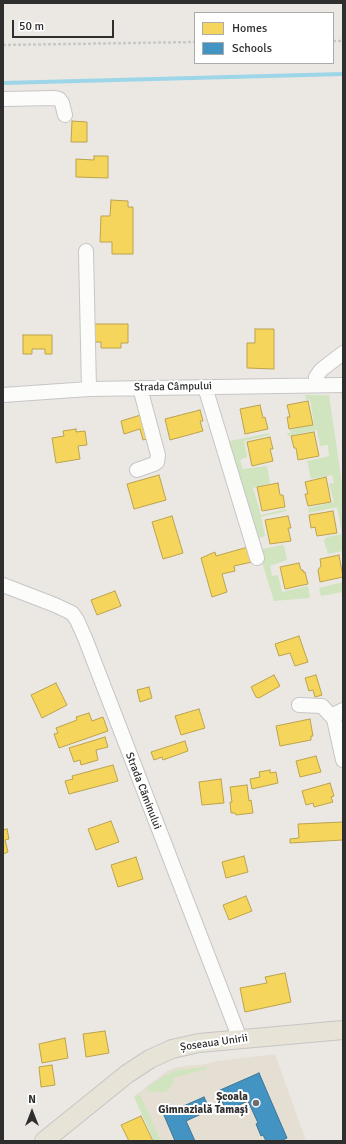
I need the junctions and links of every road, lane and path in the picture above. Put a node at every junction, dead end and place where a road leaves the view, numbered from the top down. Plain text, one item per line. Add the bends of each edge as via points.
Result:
1 (194, 42) edge
2 (3, 45) edge
3 (3, 99) edge
4 (65, 114) dead end
5 (86, 251) dead end
6 (343, 353) edge
7 (316, 385) junction
8 (343, 385) edge
9 (205, 387) junction
10 (140, 388) junction
11 (89, 389) junction
12 (3, 395) edge
13 (137, 470) dead end
14 (257, 558) dead end
15 (3, 585) edge
16 (299, 705) dead end
17 (339, 715) edge
18 (343, 760) edge
19 (343, 1030) edge
20 (240, 1039) junction
21 (44, 1141) edge

1 - 2 path
3 - 4 street via 55,98 62,103
5 - 11 street
6 - 7 street via 321,370 316,377
7 - 8 street, Strada Câmpului
7 - 9 street, Strada Câmpului
9 - 10 street, Strada Câmpului
9 - 14 street
10 - 11 street, Strada Câmpului
10 - 13 street via 158,455 157,462
11 - 12 street, Strada Câmpului
15 - 20 street, Strada Căminului via 55,605 72,614 77,620
16 - 17 street via 322,706
17 - 18 street
19 - 20 main road, Șoseaua Unirii
20 - 21 main road, Șoseaua Unirii via 187,1045 150,1059 127,1074

